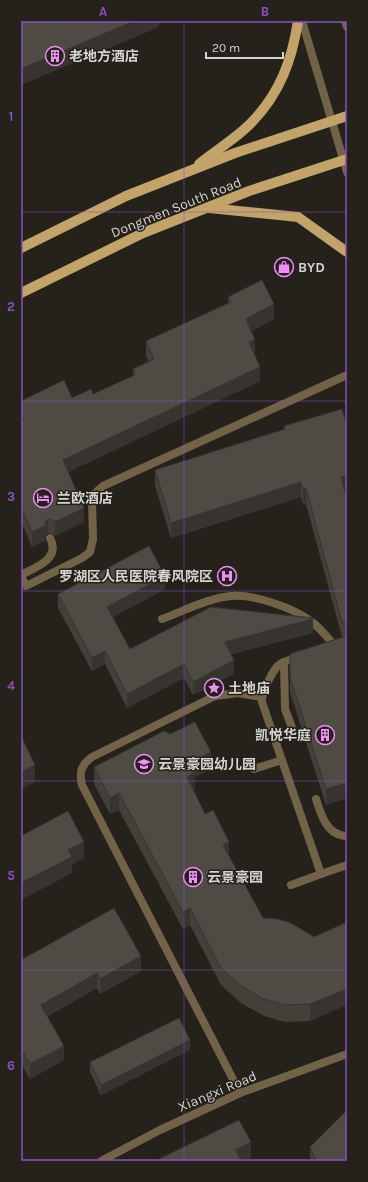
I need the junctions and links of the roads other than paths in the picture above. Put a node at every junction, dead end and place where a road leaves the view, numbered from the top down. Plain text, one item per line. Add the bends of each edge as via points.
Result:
1 (298, 21) edge
2 (302, 21) edge
3 (345, 21) edge
4 (347, 27) edge
5 (347, 116) edge
6 (332, 120) junction
7 (345, 160) edge
8 (191, 170) junction
9 (347, 172) edge
10 (207, 208) junction
11 (21, 248) edge
12 (347, 252) edge
13 (21, 293) edge
14 (347, 375) edge
15 (50, 538) dead end
16 (21, 575) edge
17 (162, 619) dead end
18 (335, 646) edge
19 (306, 655) edge
20 (284, 662) junction
21 (261, 697) junction
22 (294, 734) dead end
23 (282, 760) junction
24 (254, 769) dead end
25 (316, 799) dead end
26 (347, 836) edge
27 (347, 865) edge
28 (321, 874) junction
29 (291, 885) dead end
30 (347, 1054) edge
31 (240, 1093) junction
32 (101, 1161) edge

1 - 8 main road via 293,50 274,94 252,122
2 - 6 street
3 - 4 street
5 - 6 main road, Dongmen South Road
6 - 7 street
6 - 8 main road, Dongmen South Road
7 - 9 street
7 - 10 main road, Dongmen South Road via 249,191
8 - 11 main road, Dongmen South Road via 126,196
10 - 12 main road via 298,217
10 - 13 main road, Dongmen South Road via 143,233
14 - 16 street via 103,486 94,494 92,500 93,539 90,552 26,586
15 - 16 street via 53,550 48,561
17 - 18 street via 219,598 256,598 292,610 312,622
19 - 20 street
20 - 21 street via 275,669
20 - 22 street via 285,709
21 - 23 street
21 - 31 street via 238,692 215,696 92,758 84,764 80,774 82,785
23 - 24 street
23 - 28 street
25 - 26 street via 327,825 337,835
27 - 28 street
28 - 29 street
30 - 31 street, Xiangxi Road
31 - 32 street, Xiangxi Road

